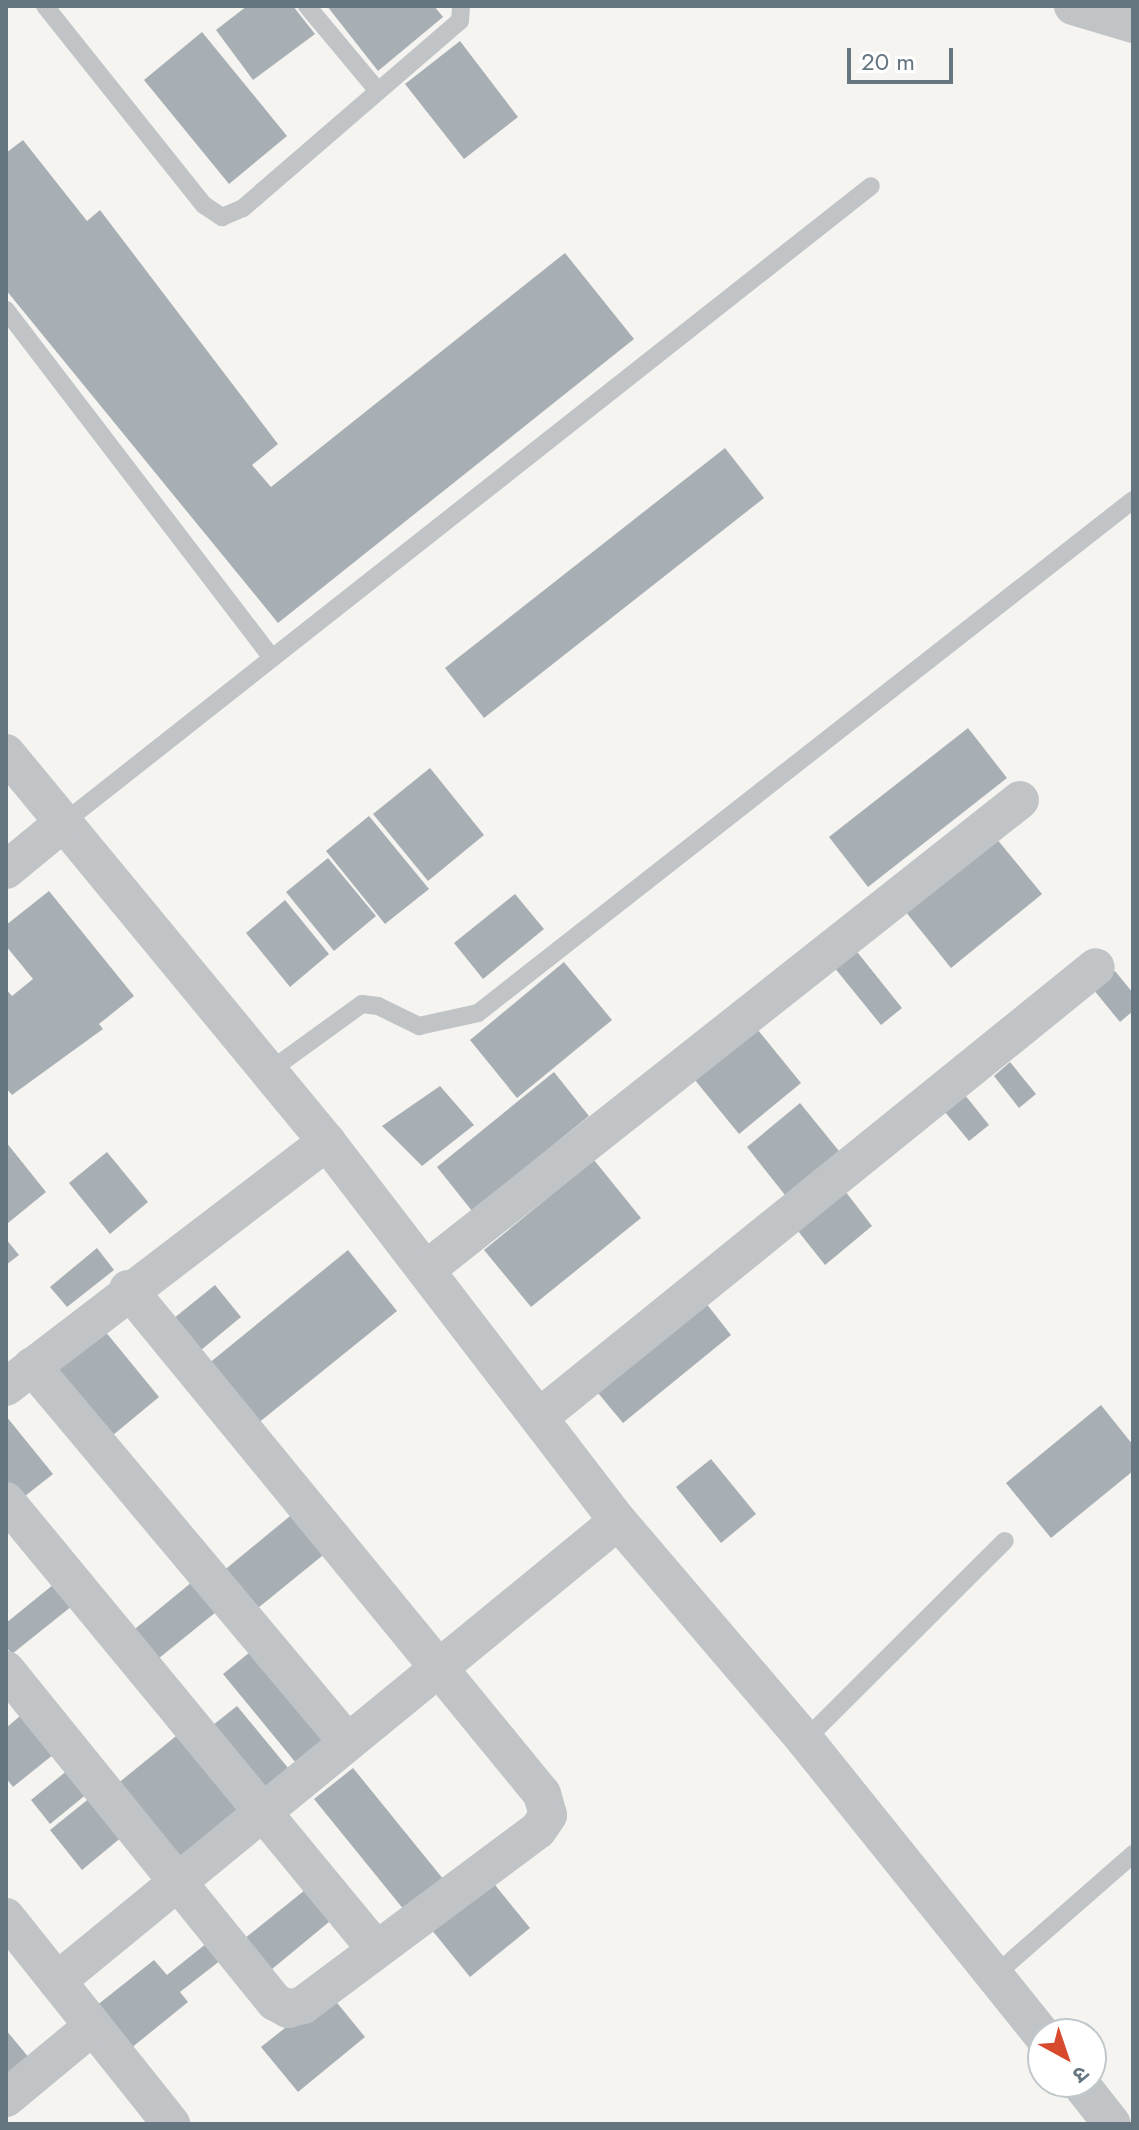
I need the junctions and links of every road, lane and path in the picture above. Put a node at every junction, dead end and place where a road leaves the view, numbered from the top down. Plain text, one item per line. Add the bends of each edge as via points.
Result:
1 (45, 6) edge
2 (307, 6) edge
3 (461, 6) edge
4 (1073, 6) edge
5 (1133, 24) edge
6 (378, 91) junction
7 (871, 186) dead end
8 (6, 310) edge
9 (1133, 500) edge
10 (272, 658) junction
11 (6, 753) edge
12 (1020, 800) dead end
13 (62, 824) junction
14 (6, 870) edge
15 (1096, 967) dead end
16 (268, 1072) junction
17 (327, 1142) junction
18 (427, 1269) junction
19 (128, 1289) junction
20 (19, 1376) edge
21 (542, 1415) junction
22 (6, 1501) edge
23 (618, 1521) junction
24 (1005, 1541) dead end
25 (439, 1668) junction
26 (6, 1670) edge
27 (805, 1740) junction
28 (348, 1742) junction
29 (263, 1812) junction
30 (1133, 1854) edge
31 (177, 1882) junction
32 (6, 1917) edge
33 (375, 1948) junction
34 (995, 1975) junction
35 (57, 1981) junction
36 (1029, 2018) edge
37 (93, 2026) junction
38 (6, 2098) edge
39 (1092, 2098) edge
40 (169, 2123) edge
41 (1112, 2124) edge

1 - 6 lane via 204,205 222,217 243,208
2 - 6 lane
3 - 6 lane via 460,21
4 - 5 street
7 - 10 lane
8 - 10 lane
9 - 16 lane via 489,1006 430,1026 362,1004
10 - 13 lane
11 - 13 street
12 - 18 street
13 - 14 street
13 - 16 street
15 - 21 street
16 - 17 street
17 - 18 street
17 - 19 street
18 - 21 street
19 - 20 street
19 - 25 street
20 - 28 street
21 - 23 street
22 - 29 street
23 - 25 street
23 - 27 street
24 - 27 lane
25 - 28 street
25 - 33 street via 542,1794 548,1815 538,1830
26 - 31 street
27 - 34 street
28 - 29 street
29 - 31 street
29 - 33 street
30 - 34 lane
31 - 33 street via 275,2002 288,2009 303,2005
31 - 35 street
32 - 35 street
34 - 36 street
35 - 37 street
37 - 38 street
37 - 40 street
39 - 41 street

